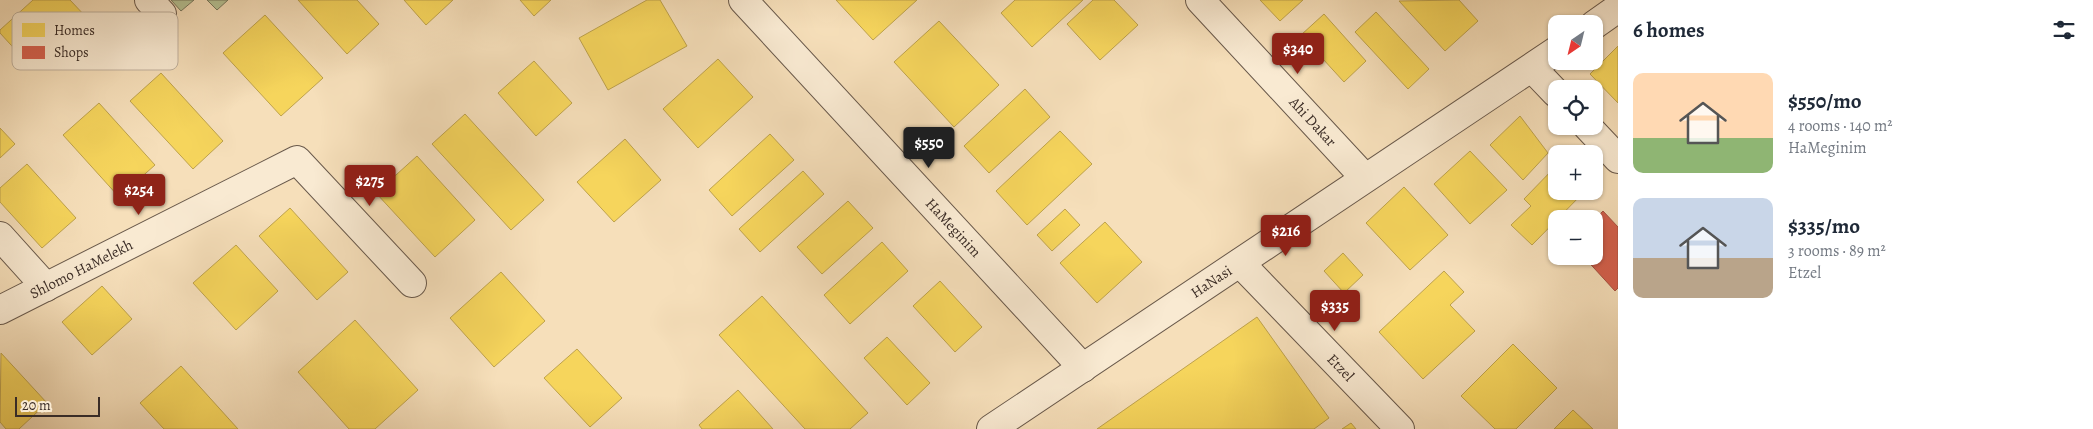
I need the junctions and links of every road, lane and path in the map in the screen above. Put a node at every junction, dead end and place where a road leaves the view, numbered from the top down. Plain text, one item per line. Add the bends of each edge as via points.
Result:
1 (743, 0) edge
2 (1200, 0) edge
3 (1618, 8) edge
4 (1603, 19) edge
5 (1548, 57) edge
6 (1532, 68) junction
7 (1548, 85) edge
8 (1595, 135) edge
9 (1618, 159) edge
10 (1365, 178) junction
11 (0, 236) edge
12 (1240, 263) junction
13 (412, 283) dead end
14 (46, 287) junction
15 (0, 310) edge
16 (1083, 368) junction
17 (991, 429) edge
18 (1400, 429) edge

1 - 16 street, HaMeginim
2 - 10 street, Ahi Dakar
3 - 4 street
5 - 6 street, HaNasi
6 - 7 street
6 - 10 street, HaNasi
8 - 9 street
10 - 12 street, HaNasi
11 - 14 street
12 - 16 street, HaNasi
12 - 18 street, Etzel
13 - 14 street, Shlomo HaMelekh via 297,160
14 - 15 street, Shlomo HaMelekh
16 - 17 street, HaNasi

